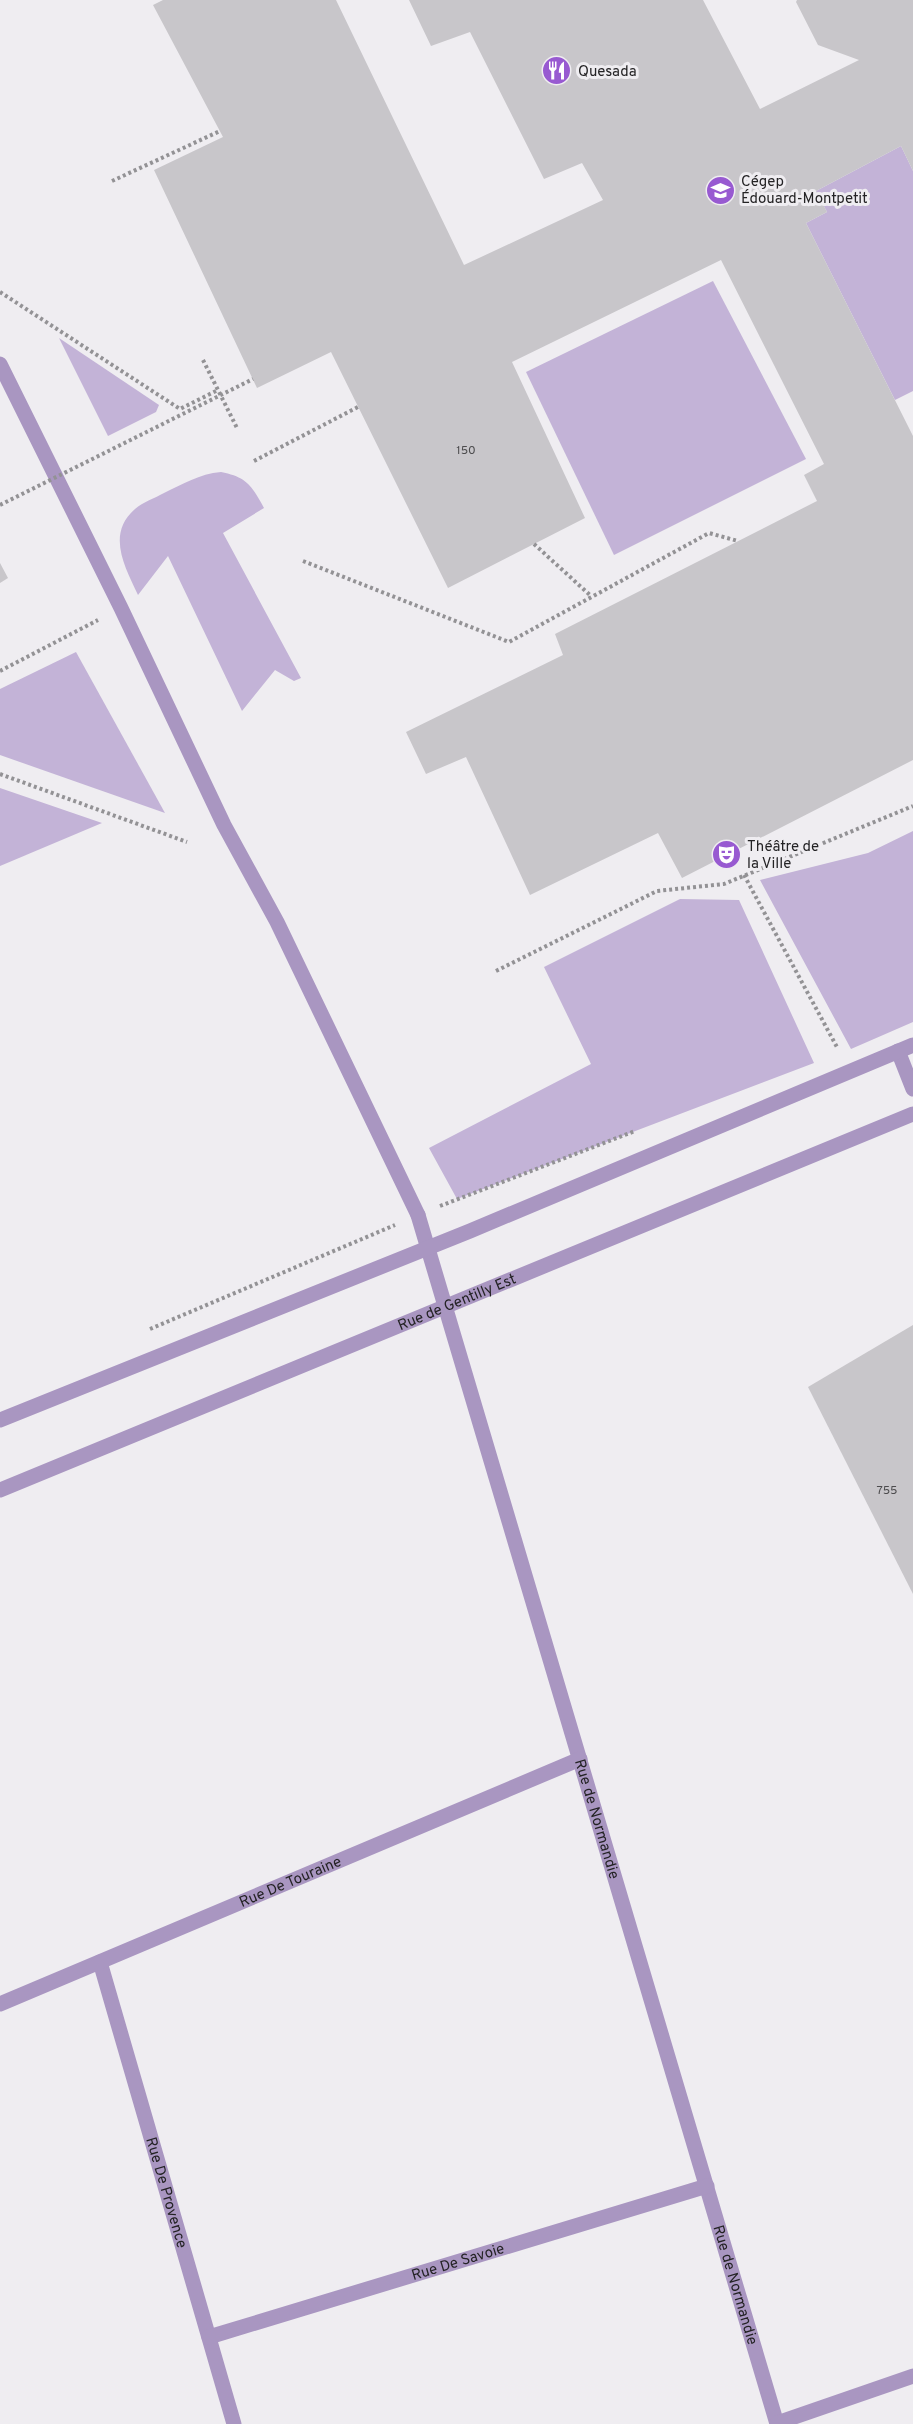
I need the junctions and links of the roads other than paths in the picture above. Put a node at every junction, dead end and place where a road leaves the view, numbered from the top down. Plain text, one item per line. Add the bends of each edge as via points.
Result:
1 (0, 363) edge
2 (913, 1045) edge
3 (898, 1052) junction
4 (913, 1089) edge
5 (913, 1114) edge
6 (428, 1248) junction
7 (446, 1306) junction
8 (0, 1420) edge
9 (0, 1490) edge
10 (580, 1759) junction
11 (100, 1962) junction
12 (0, 2004) edge
13 (707, 2186) junction
14 (209, 2337) junction
15 (913, 2376) edge
16 (234, 2424) edge
17 (777, 2424) edge

1 - 6 street, Rue de Normandie via 233,843 277,922 418,1215
2 - 3 street
3 - 4 street
3 - 6 street
5 - 7 street, Rue de Gentilly Est
6 - 7 street, Rue de Normandie
6 - 8 street
7 - 9 street, Rue de Gentilly Est
7 - 10 street, Rue de Normandie
10 - 11 street, Rue De Touraine
10 - 13 street, Rue de Normandie
11 - 12 street, Rue De Touraine
11 - 14 street, Rue De Provence
13 - 14 street, Rue De Savoie
13 - 17 street, Rue de Normandie
14 - 16 street, Rue De Provence
15 - 17 street

